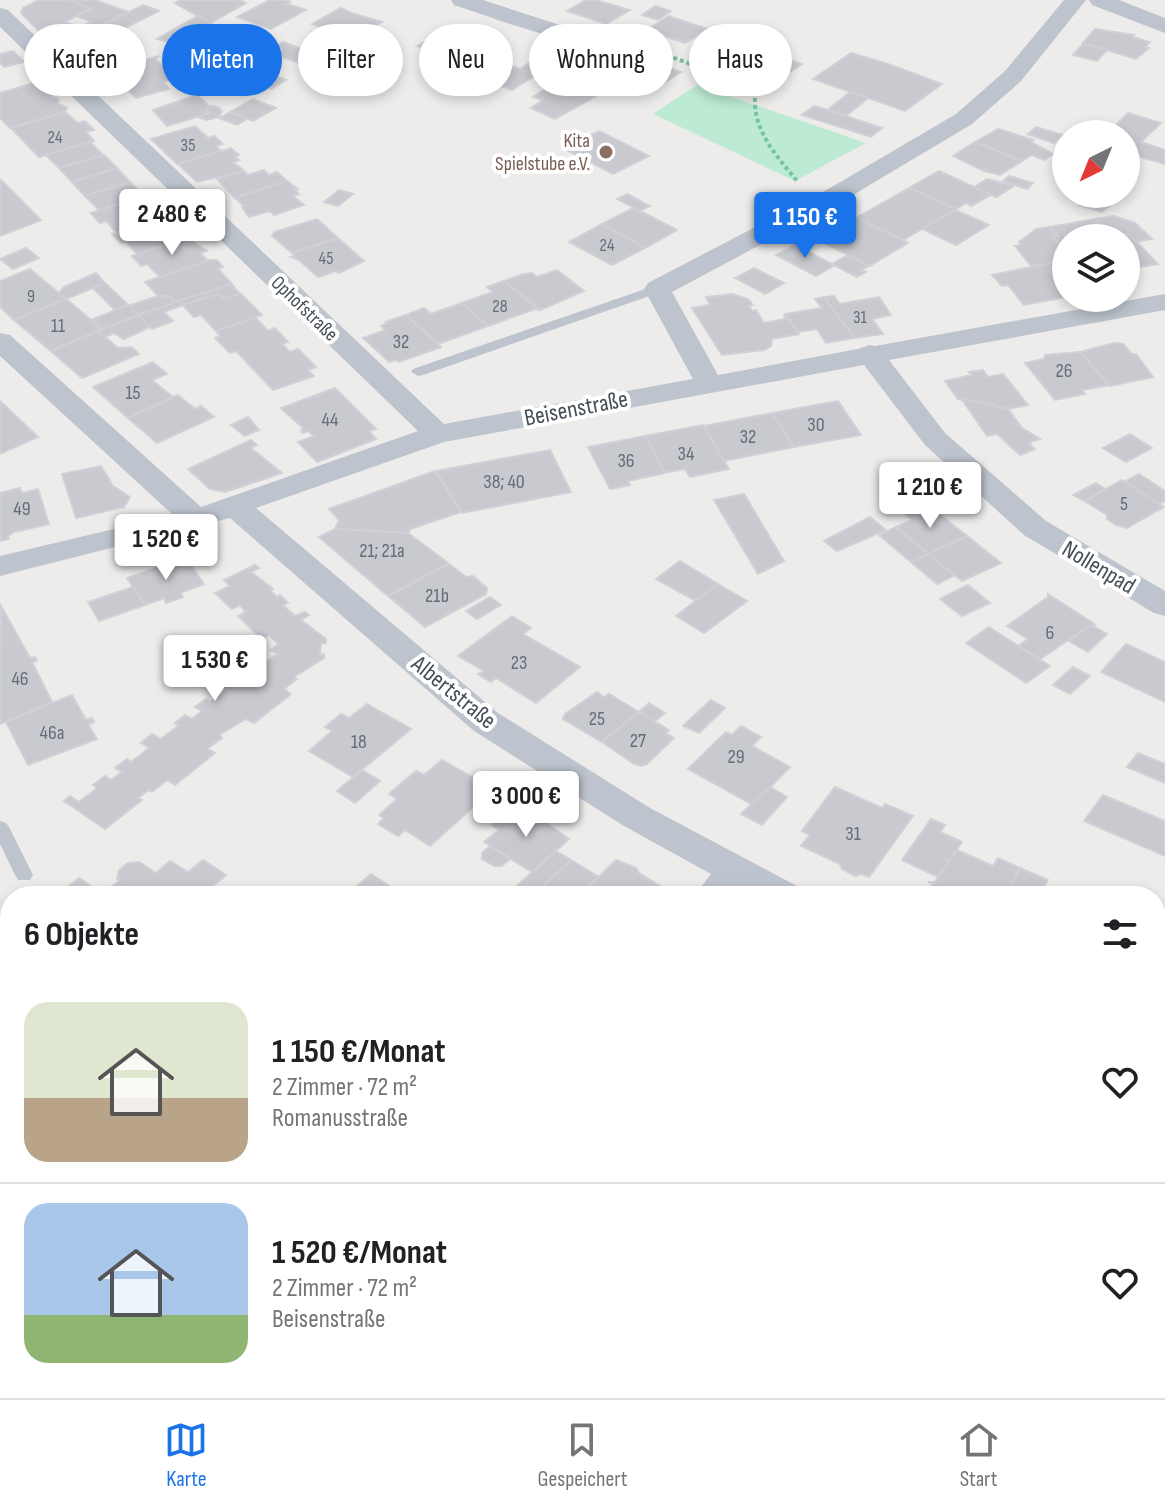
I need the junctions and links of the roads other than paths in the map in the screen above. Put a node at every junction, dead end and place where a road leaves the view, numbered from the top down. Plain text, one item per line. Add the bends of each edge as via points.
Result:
1 (15, 0) edge
2 (462, 0) edge
3 (1075, 0) edge
4 (1100, 0) edge
5 (0, 12) edge
6 (534, 24) edge
7 (1165, 26) edge
8 (657, 289) junction
9 (1165, 302) edge
10 (0, 341) edge
11 (869, 353) junction
12 (418, 372) dead end
13 (709, 383) junction
14 (438, 434) junction
15 (235, 506) junction
16 (196, 519) junction
17 (0, 566) edge
18 (1165, 605) edge
19 (0, 827) edge
20 (24, 875) dead end
21 (724, 884) edge

1 - 5 street
2 - 6 street
3 - 8 street via 1013,76 964,119 839,193
4 - 7 street
5 - 14 street, Ophofstraße
8 - 12 lane
8 - 13 street
9 - 11 street, Beisenstraße
10 - 16 street
11 - 13 street, Beisenstraße
11 - 18 street, Nollenpad via 935,439 1035,528
13 - 14 street, Beisenstraße
14 - 15 street, Beisenstraße
15 - 16 street, Beisenstraße
15 - 21 street, Albertstraße via 486,722 637,817
16 - 17 street, Beisenstraße
19 - 20 lane

